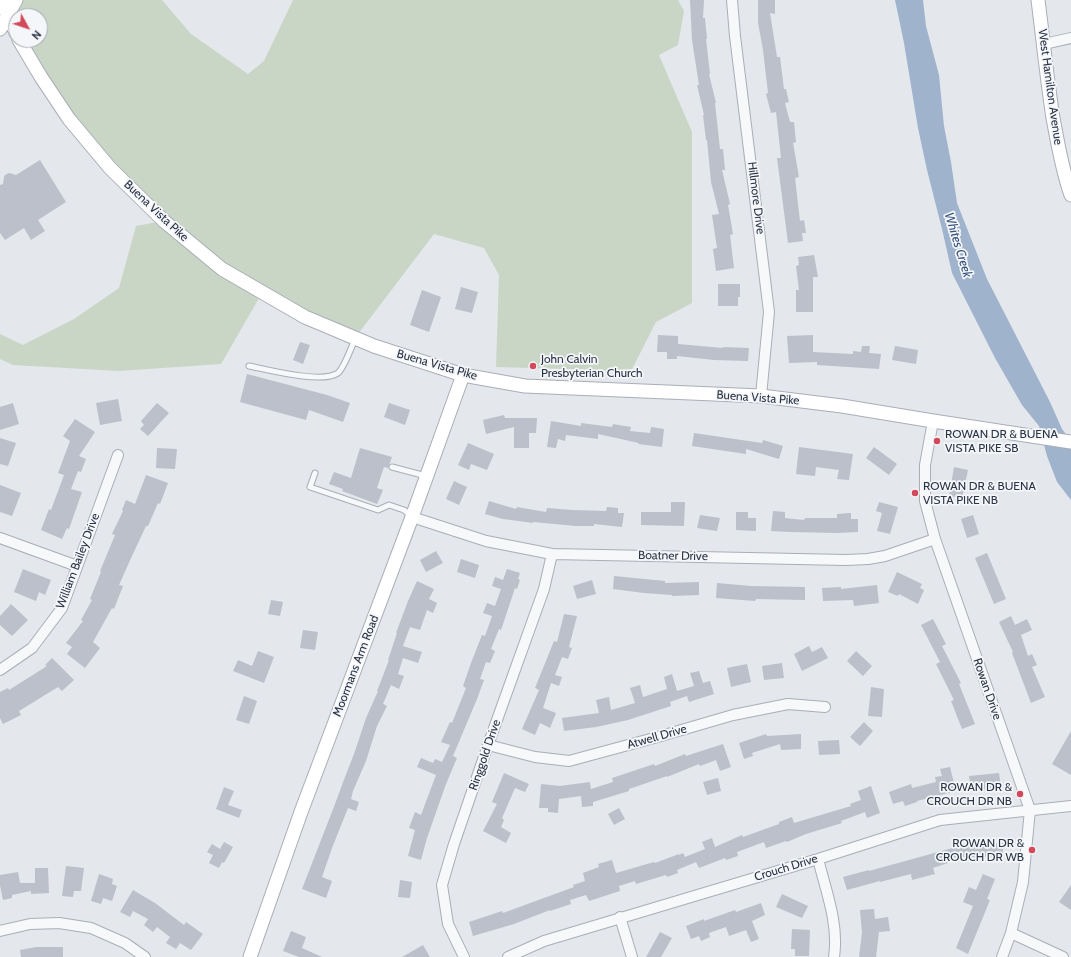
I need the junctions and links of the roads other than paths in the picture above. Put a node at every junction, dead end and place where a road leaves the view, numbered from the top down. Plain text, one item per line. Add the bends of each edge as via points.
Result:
1 (1, 0) edge
2 (16, 0) edge
3 (732, 0) edge
4 (1038, 0) edge
5 (7, 15) junction
6 (0, 29) edge
7 (1071, 38) edge
8 (1044, 44) junction
9 (24, 48) edge
10 (1071, 196) edge
11 (355, 338) junction
12 (249, 366) dead end
13 (463, 375) junction
14 (761, 396) junction
15 (933, 421) junction
16 (1071, 442) edge
17 (118, 455) dead end
18 (392, 467) dead end
19 (315, 473) dead end
20 (427, 476) junction
21 (412, 517) junction
22 (0, 538) edge
23 (935, 539) junction
24 (552, 554) junction
25 (78, 566) junction
26 (0, 670) edge
27 (825, 707) dead end
28 (488, 745) junction
29 (1071, 806) edge
30 (1030, 810) junction
31 (818, 859) junction
32 (620, 917) junction
33 (0, 931) edge
34 (1011, 933) junction
35 (145, 957) edge
36 (250, 957) edge
37 (464, 957) edge
38 (508, 957) edge
39 (632, 957) edge
40 (834, 957) edge
41 (1002, 957) edge
42 (1063, 957) edge

1 - 5 main road
2 - 5 main road
3 - 14 street, Hillmore Drive via 769,312
4 - 8 main road, West Hamilton Avenue
5 - 6 main road
7 - 8 street
8 - 10 main road, West Hamilton Avenue via 1058,148
9 - 11 main road, Buena Vista Pike via 41,78 70,119 110,168 164,221 222,269 305,318
11 - 12 lane via 339,372 328,377 309,377
11 - 13 main road, Buena Vista Pike
13 - 14 main road, Buena Vista Pike via 525,386
13 - 20 main road, Moormans Arm Road
14 - 15 main road, Buena Vista Pike
15 - 16 main road, Buena Vista Pike
15 - 23 street, Rowan Drive via 925,465 925,501
17 - 25 street, William Bailey Drive
18 - 20 lane
19 - 21 lane via 310,487 378,510 389,505 404,510
20 - 21 main road, Moormans Arm Road
21 - 24 street, Boatner Drive via 486,541
21 - 36 main road, Moormans Arm Road via 300,812
22 - 25 street
23 - 24 street, Boatner Drive via 885,556 846,560
23 - 30 street, Rowan Drive
24 - 28 street, Ringgold Drive via 544,589
25 - 26 street, William Bailey Drive via 62,608 32,648
27 - 28 street, Atwell Drive via 788,704 732,715 569,761 535,757
28 - 37 street, Ringgold Drive via 442,885 448,924
29 - 30 street, Crouch Drive
30 - 31 street, Crouch Drive via 940,820
30 - 34 street, Rowan Drive via 1023,882
31 - 32 street, Crouch Drive
31 - 40 street via 835,929
32 - 38 street, Crouch Drive via 544,940
32 - 39 street
33 - 35 street via 30,924 59,923 91,928 125,943
34 - 41 street, Rowan Drive
34 - 42 street

